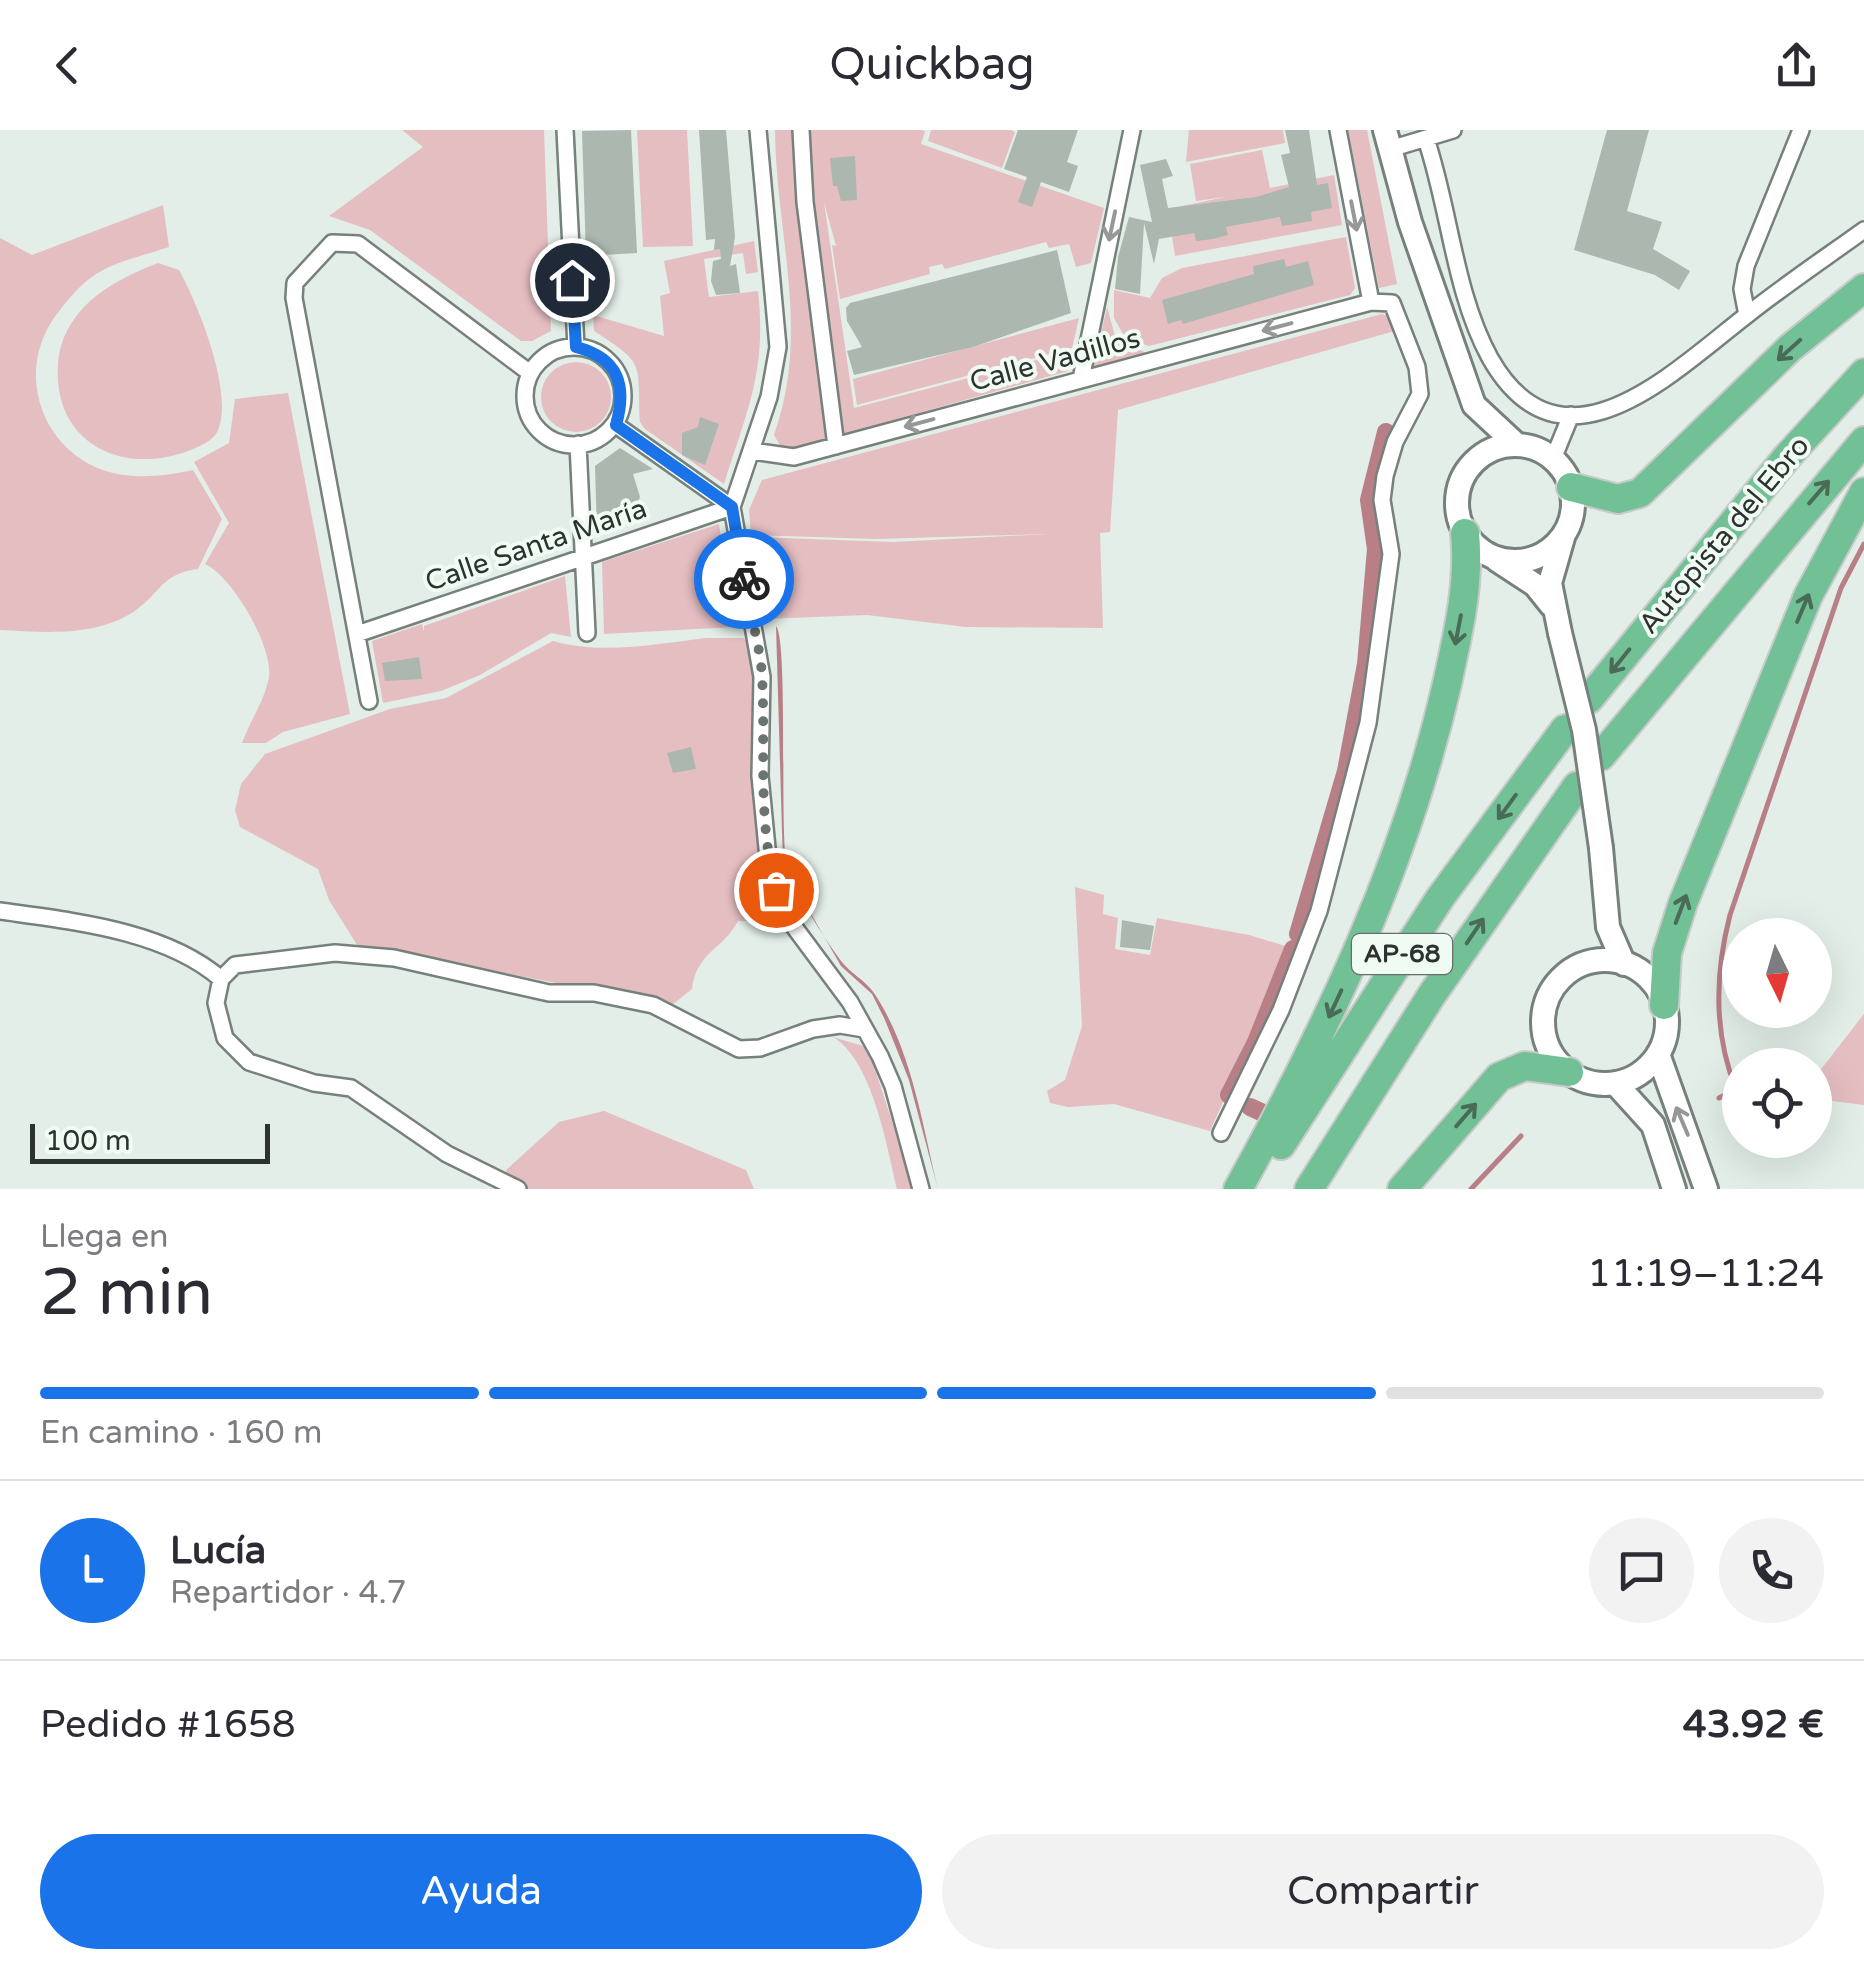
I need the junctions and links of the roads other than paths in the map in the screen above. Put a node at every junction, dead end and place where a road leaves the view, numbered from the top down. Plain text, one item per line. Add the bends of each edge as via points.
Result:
1 (564, 130) edge
2 (758, 130) edge
3 (801, 130) edge
4 (1132, 130) edge
5 (1338, 130) edge
6 (1453, 130) edge
7 (1801, 130) edge
8 (1388, 139) edge
9 (1426, 139) junction
10 (1864, 230) edge
11 (1864, 288) edge
12 (1371, 302) junction
13 (1747, 315) junction
14 (576, 347) junction
15 (530, 373) junction
16 (1864, 373) edge
17 (1080, 379) junction
18 (1474, 405) junction
19 (1572, 415) junction
20 (616, 425) junction
21 (1864, 441) edge
22 (578, 444) junction
23 (1517, 445) junction
24 (836, 446) junction
25 (752, 451) junction
26 (1552, 459) junction
27 (1468, 469) junction
28 (1571, 487) junction
29 (1864, 492) edge
30 (732, 507) junction
31 (1464, 533) junction
32 (1564, 534) junction
33 (583, 554) junction
34 (1494, 558) junction
35 (1552, 605) junction
36 (587, 633) dead end
37 (357, 634) junction
38 (1589, 700) dead end
39 (369, 701) dead end
40 (1565, 729) dead end
41 (1601, 756) dead end
42 (1577, 786) dead end
43 (0, 911) edge
44 (1608, 926) junction
45 (1594, 962) junction
46 (1624, 964) junction
47 (220, 979) junction
48 (1664, 1004) junction
49 (864, 1029) junction
50 (1658, 1054) junction
51 (1568, 1072) junction
52 (1616, 1083) junction
53 (1221, 1132) dead end
54 (518, 1189) edge
55 (921, 1189) edge
56 (1238, 1189) edge
57 (1254, 1189) edge
58 (1308, 1189) edge
59 (1402, 1189) edge
60 (1674, 1189) edge
61 (1706, 1189) edge

1 - 14 street
2 - 25 street via 778,347
3 - 24 street
4 -> 17 street
5 -> 12 street
6 - 9 street
7 - 13 street via 1746,266
8 - 9 street
8 - 18 main road
9 - 19 street via 1470,307 1492,360 1531,404
10 - 13 street
11 -> 28 highway via 1790,348 1640,493 1618,499
12 -> 17 street, Calle Vadillos
12 - 53 street via 1392,303 1418,367 1420,394 1385,476 1391,554 1368,723 1319,911
13 - 19 street via 1651,390 1610,411
14 - 15 street via 556,350
14 - 20 street via 596,352 620,378
15 - 22 street via 524,394 537,429 553,441
15 - 37 street via 358,244 332,243 301,271 294,298
16 -> 38 highway, Autopista del Ebro
17 -> 24 street, Calle Vadillos
18 - 23 main road
18 - 27 main road
19 - 26 street
20 - 22 street
20 - 30 street
41 -> 21 highway, Autopista del Ebro
22 - 33 street
23 - 26 main road
23 - 27 main road via 1490,451
24 - 25 street, Calle Vadillos via 794,457
25 - 30 street
26 - 28 main road
27 - 31 main road via 1456,508
28 - 32 main road
48 -> 29 highway via 1667,953 1683,903 1808,596
30 - 33 street, Calle Santa María
30 - 49 street via 762,677 760,776 768,858 792,924
31 - 34 main road
31 -> 56 highway via 1468,571 1459,629 1398,852 1318,1040
32 - 34 main road via 1526,560
32 - 35 main road via 1550,583
33 - 36 street
33 - 37 street, Calle Santa María
34 - 35 main road
35 - 44 main road, bridge via 1584,730
37 - 39 street
40 -> 57 highway, AP-68 via 1383,982
58 -> 42 highway, AP-68
43 - 47 street via 143,940 200,962
44 - 45 main road
44 - 46 main road
45 - 46 main road
45 - 51 main road via 1565,975 1545,1007 1547,1043
46 - 48 main road via 1646,976
47 - 49 street via 234,966 336,953 652,1006 738,1049 812,1029
47 - 54 street via 216,1004 225,1038 249,1062 352,1088 447,1154
48 - 50 main road
49 - 55 street via 893,1086
50 - 52 main road via 1638,1075
61 -> 50 main road
51 - 52 main road
59 -> 51 highway via 1499,1077 1525,1066
52 - 60 main road via 1652,1125

